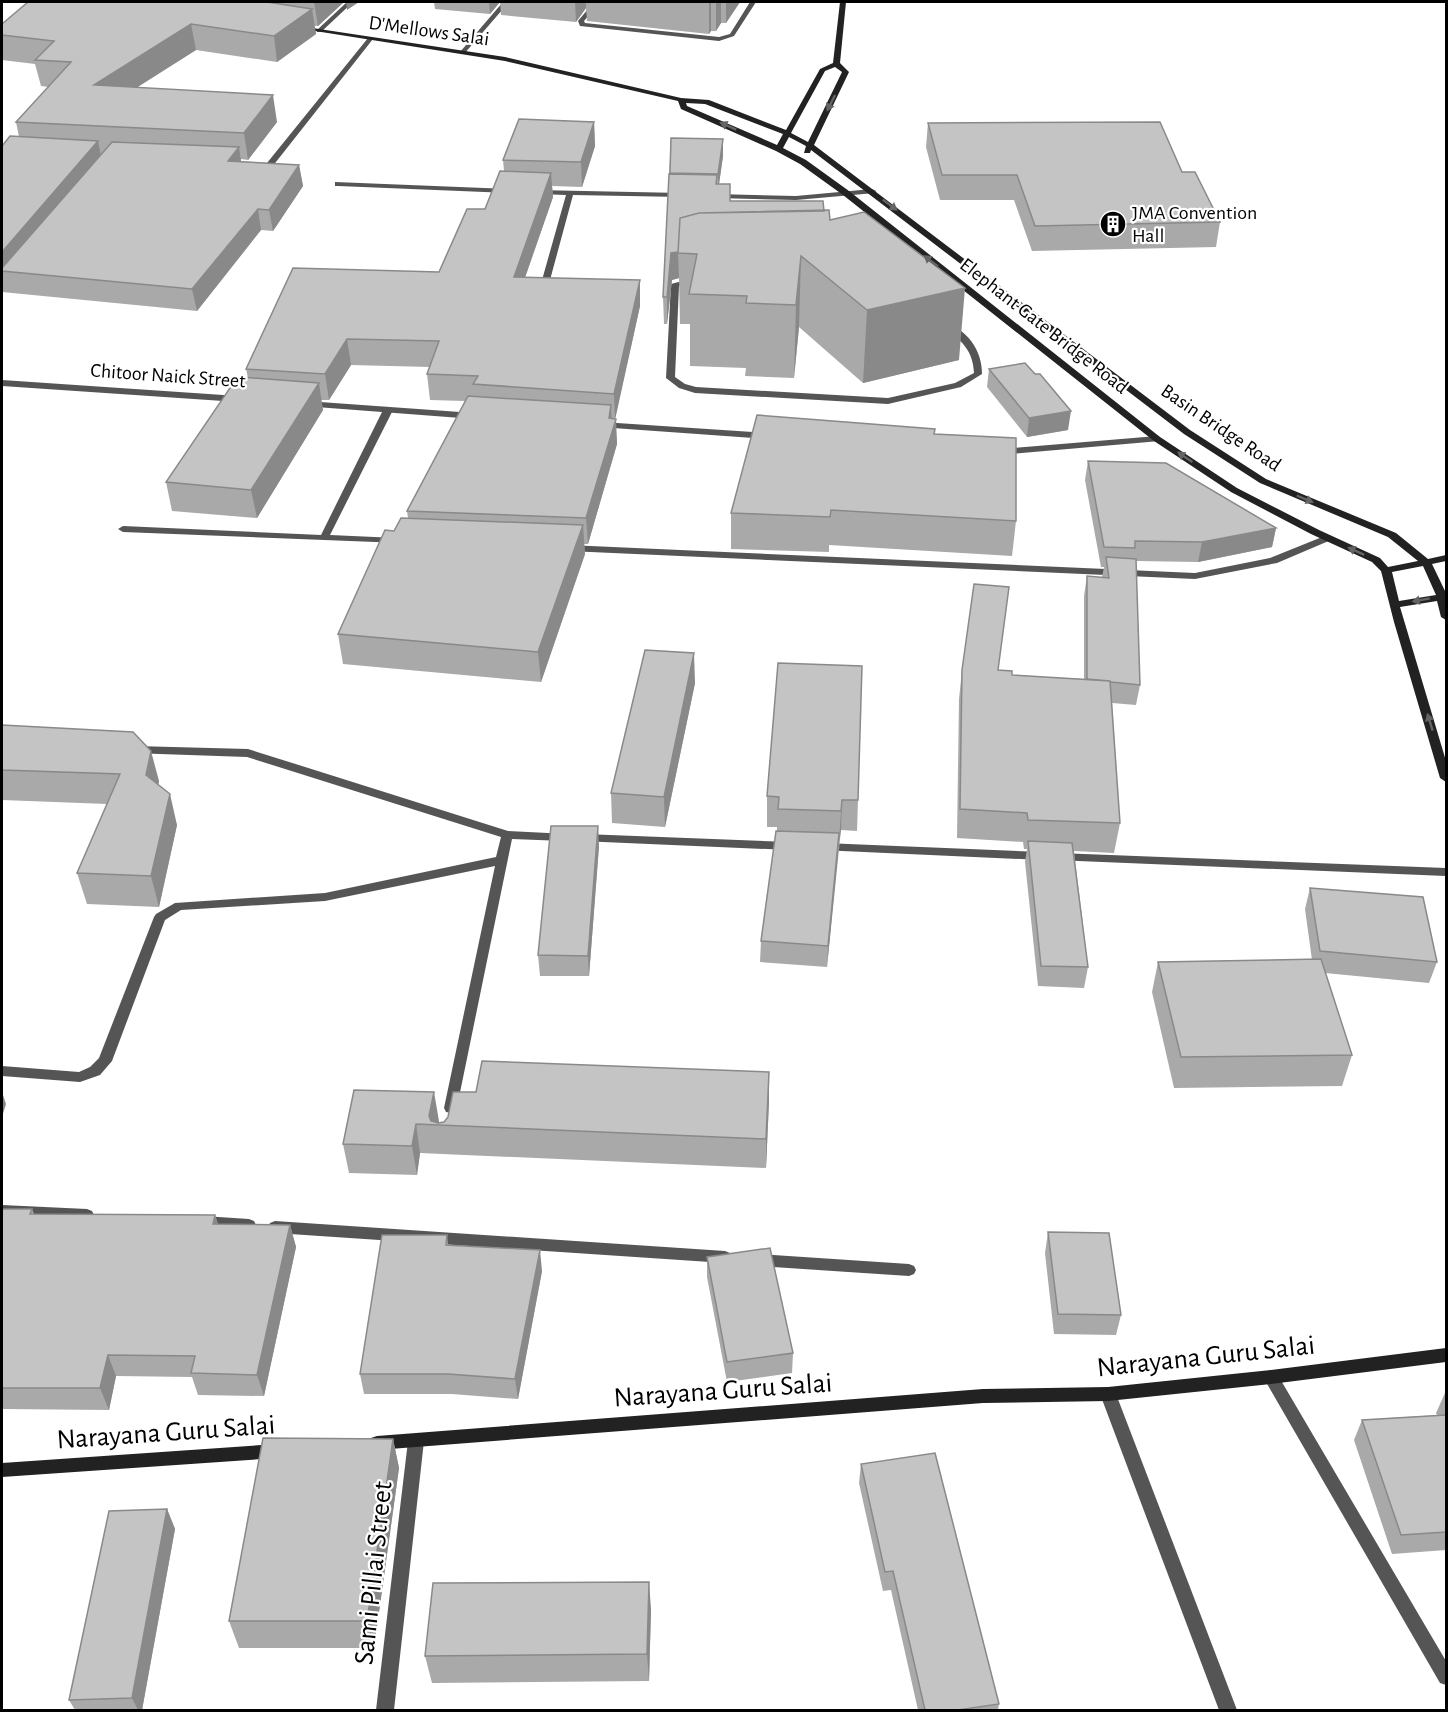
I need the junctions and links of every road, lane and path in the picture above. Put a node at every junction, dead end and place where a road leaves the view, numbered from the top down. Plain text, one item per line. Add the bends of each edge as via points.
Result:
1 (350, 2) edge
2 (506, 2) edge
3 (597, 2) edge
4 (753, 2) edge
5 (843, 2) edge
6 (285, 26) edge
7 (319, 31) junction
8 (370, 39) junction
9 (462, 53) junction
10 (836, 64) junction
11 (681, 100) junction
12 (786, 133) junction
13 (809, 145) junction
14 (779, 149) junction
15 (803, 162) junction
16 (246, 164) edge
17 (338, 184) dead end
18 (872, 191) junction
19 (570, 193) junction
20 (846, 194) junction
21 (694, 196) edge
22 (705, 196) edge
23 (699, 279) edge
24 (546, 280) edge
25 (940, 319) edge
26 (2, 383) edge
27 (247, 400) edge
28 (294, 403) edge
29 (388, 410) junction
30 (482, 416) edge
31 (589, 424) edge
32 (777, 437) edge
33 (1157, 439) junction
34 (990, 452) edge
35 (123, 529) dead end
36 (324, 538) junction
37 (1327, 538) junction
38 (408, 542) edge
39 (563, 548) edge
40 (1446, 558) edge
41 (1426, 562) junction
42 (1386, 570) junction
43 (1444, 596) edge
44 (1395, 605) junction
45 (1446, 615) edge
46 (119, 750) edge
47 (1446, 778) edge
48 (507, 835) junction
49 (502, 861) junction
50 (1446, 872) edge
51 (2, 1071) edge
52 (448, 1122) edge
53 (2, 1211) edge
54 (98, 1216) edge
55 (191, 1222) edge
56 (909, 1270) dead end
57 (1446, 1355) edge
58 (1271, 1377) junction
59 (1108, 1394) junction
60 (416, 1441) junction
61 (356, 1445) edge
62 (297, 1449) edge
63 (2, 1470) edge
64 (1446, 1677) edge
65 (385, 1710) edge
66 (1228, 1710) edge

1 - 7 street
2 - 9 street
3 - 4 street via 582,24 719,39 732,35
5 - 10 main road
6 - 7 main road, D'Mellows Salai
7 - 8 main road, D'Mellows Salai
8 - 9 main road, D'Mellows Salai
8 - 16 street via 269,165
9 - 11 main road, D'Mellows Salai via 505,59
10 - 12 main road via 822,70
10 -> 13 main road via 846,72
11 - 12 main road, D'Mellows Salai via 706,102
14 -> 11 main road, D'Mellows Salai via 684,107
12 - 13 main road, Basin Bridge Road
12 - 14 main road
13 - 15 main road
13 - 18 main road, Basin Bridge Road
14 - 15 main road, Elephant Gate Bridge Road
15 - 20 main road, Elephant Gate Bridge Road
17 - 19 street
18 - 20 street
18 -> 41 main road, Basin Bridge Road via 1187,432 1263,481 1392,535
19 - 21 street
19 - 24 street
20 - 22 street via 796,198
33 -> 20 main road, Elephant Gate Bridge Road via 945,276
23 - 25 street via 675,284 670,378 695,390 888,400 958,385 978,374 979,362 974,346
26 - 27 street, Chitoor Naick Street
28 - 29 street
29 - 30 street
29 - 36 street
31 - 32 street
33 - 34 street
37 -> 33 main road, Elephant Gate Bridge Road via 1234,490
35 - 36 street
36 - 38 street
37 - 39 street via 1273,561 1195,576
42 -> 37 main road, Elephant Gate Bridge Road via 1376,560
40 - 41 main road
41 - 42 main road
41 - 43 main road
42 - 44 main road
43 -> 44 main road
43 - 45 main road
47 -> 44 main road
46 - 48 street via 248,753
48 - 49 street
48 - 50 street
49 - 51 street via 325,897 179,906 160,917 105,1061 95,1071 80,1077
49 - 52 street
53 - 54 street
55 - 56 street
57 - 58 main road, Narayana Guru Salai
58 - 59 main road, Narayana Guru Salai
58 - 64 street
59 - 60 main road, Narayana Guru Salai via 983,1396
59 - 66 street
60 - 61 main road, Narayana Guru Salai
60 - 65 street, Sami Pillai Street
62 - 63 main road, Narayana Guru Salai

